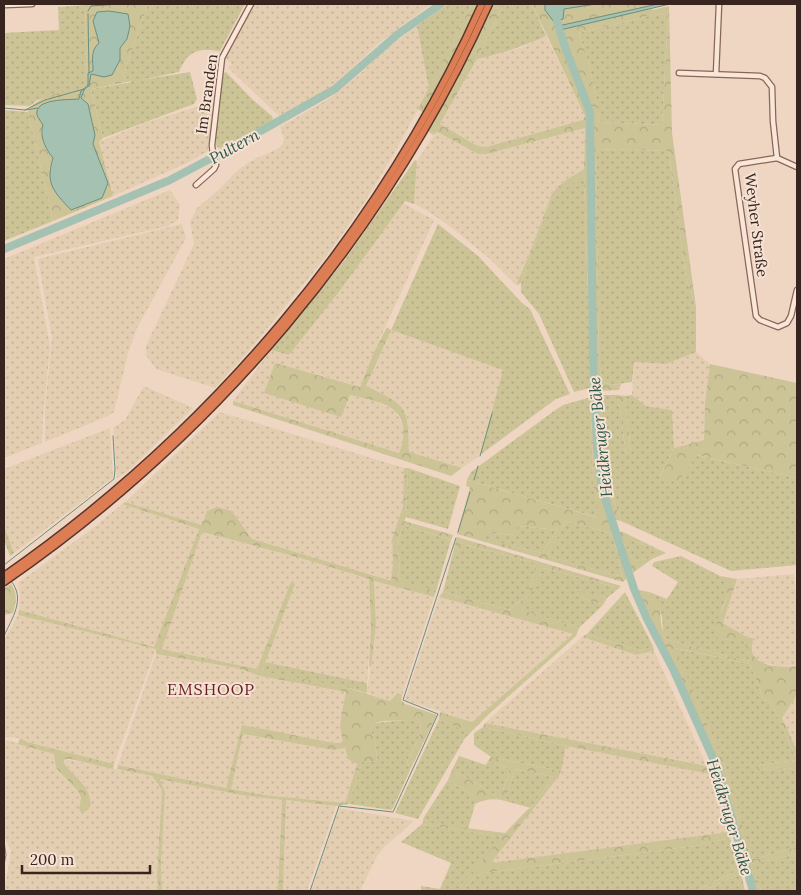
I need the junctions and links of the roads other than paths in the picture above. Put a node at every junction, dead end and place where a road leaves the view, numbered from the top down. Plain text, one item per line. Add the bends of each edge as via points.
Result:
1 (10, 4) edge
2 (32, 4) edge
3 (251, 4) edge
4 (482, 4) edge
5 (489, 4) edge
6 (719, 4) edge
7 (4, 5) edge
8 (680, 73) dead end
9 (716, 74) junction
10 (778, 158) junction
11 (797, 166) edge
12 (196, 185) dead end
13 (797, 290) edge
14 (12, 573) junction
15 (4, 576) edge
16 (4, 582) edge

1 - 2 street
1 - 7 street
3 - 12 street, Im Branden via 222,58 212,145 216,164
4 - 14 highway via 438,94 406,150 359,221 298,302 250,359 183,429
5 - 14 highway via 454,75 402,166 293,318 215,405 149,468 95,513
6 - 9 street
8 - 9 street
9 - 10 street via 760,76 770,82
10 - 11 street, Weyher Straße
10 - 13 street, Weyher Straße via 744,162 735,169 756,316 778,327 787,323
14 - 15 highway
14 - 16 highway

